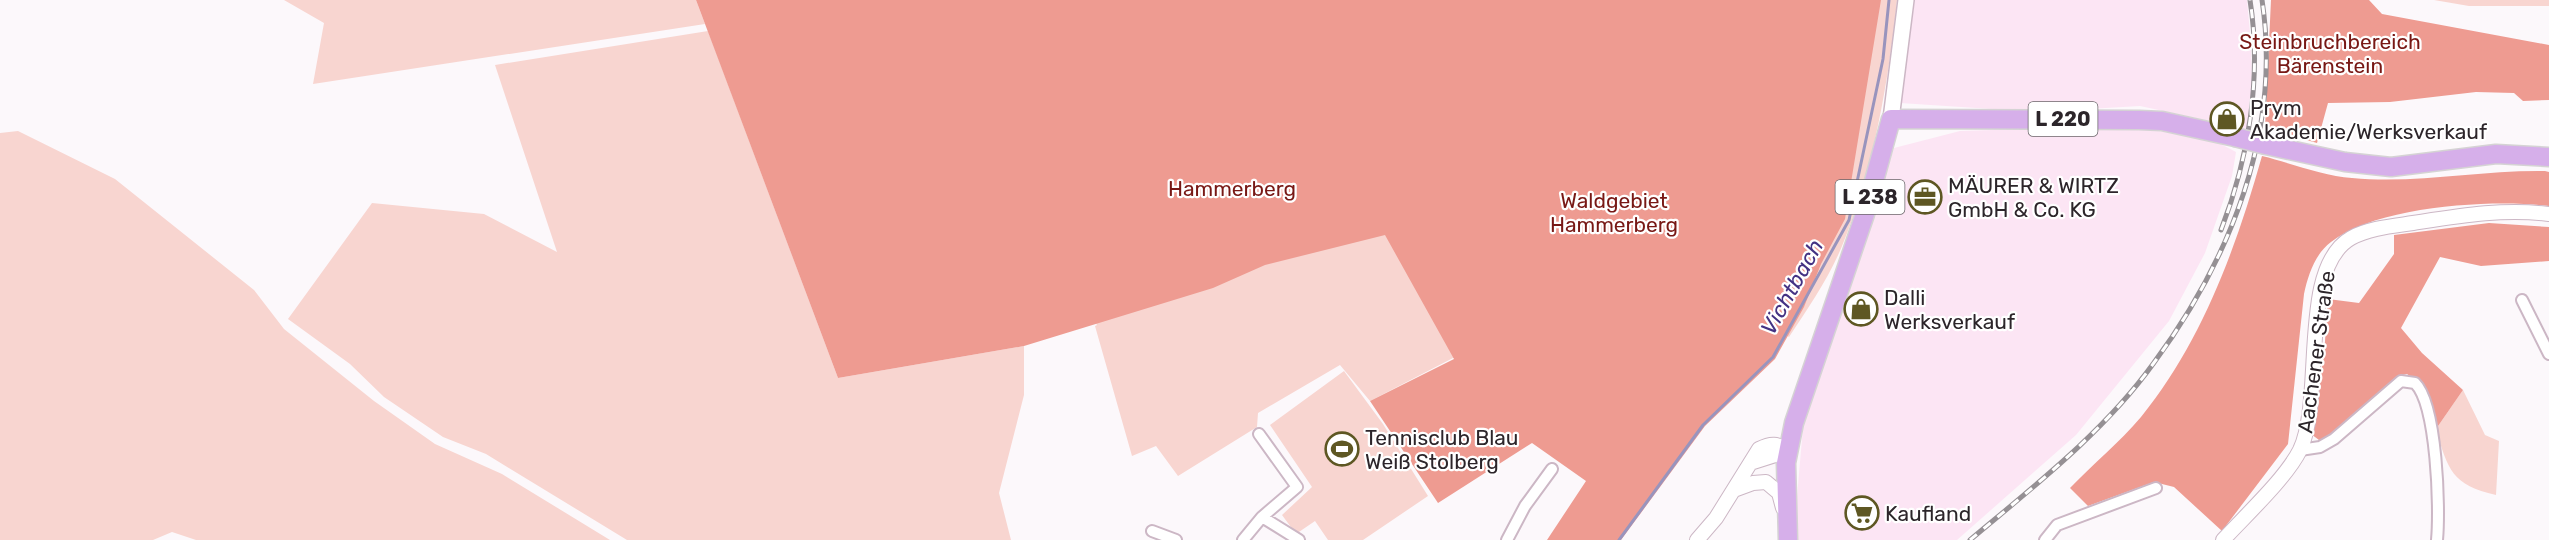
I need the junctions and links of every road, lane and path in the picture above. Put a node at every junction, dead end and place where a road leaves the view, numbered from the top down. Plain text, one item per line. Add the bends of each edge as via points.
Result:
1 (1906, 0) edge
2 (1891, 119) junction
3 (2549, 158) edge
4 (2549, 214) edge
5 (2522, 300) dead end
6 (2546, 341) edge
7 (2549, 354) edge
8 (1260, 434) dead end
9 (2300, 450) junction
10 (1788, 451) junction
11 (1552, 469) dead end
12 (2156, 488) dead end
13 (1734, 490) junction
14 (1262, 517) junction
15 (1787, 521) junction
16 (1152, 531) dead end
17 (1176, 540) edge
18 (1243, 540) edge
19 (1299, 540) edge
20 (1507, 540) edge
21 (1697, 540) edge
22 (1788, 540) edge
23 (2045, 540) edge
24 (2223, 540) edge
25 (2437, 540) edge

1 - 2 main road, L 238
2 - 3 main road, L 220, bridge via 2151,120 2345,162 2391,167 2496,154
2 - 10 main road, L 238 via 1865,214 1805,386
4 - 9 street, Aachener Straße via 2486,212 2393,226 2350,239 2334,253 2322,279 2309,414
5 - 6 street
6 - 7 street
8 - 14 street via 1297,487
9 - 24 street, Aachener Straße
9 - 25 street via 2320,447 2334,439 2401,381 2415,383 2426,403 2432,435 2439,516
10 - 13 street via 1753,462
10 - 15 main road, L 238
11 - 20 street
12 - 23 street via 2057,525
13 - 15 street via 1766,482 1779,492
13 - 21 street
14 - 18 street
14 - 19 street
15 - 22 main road, L 238
16 - 17 street

